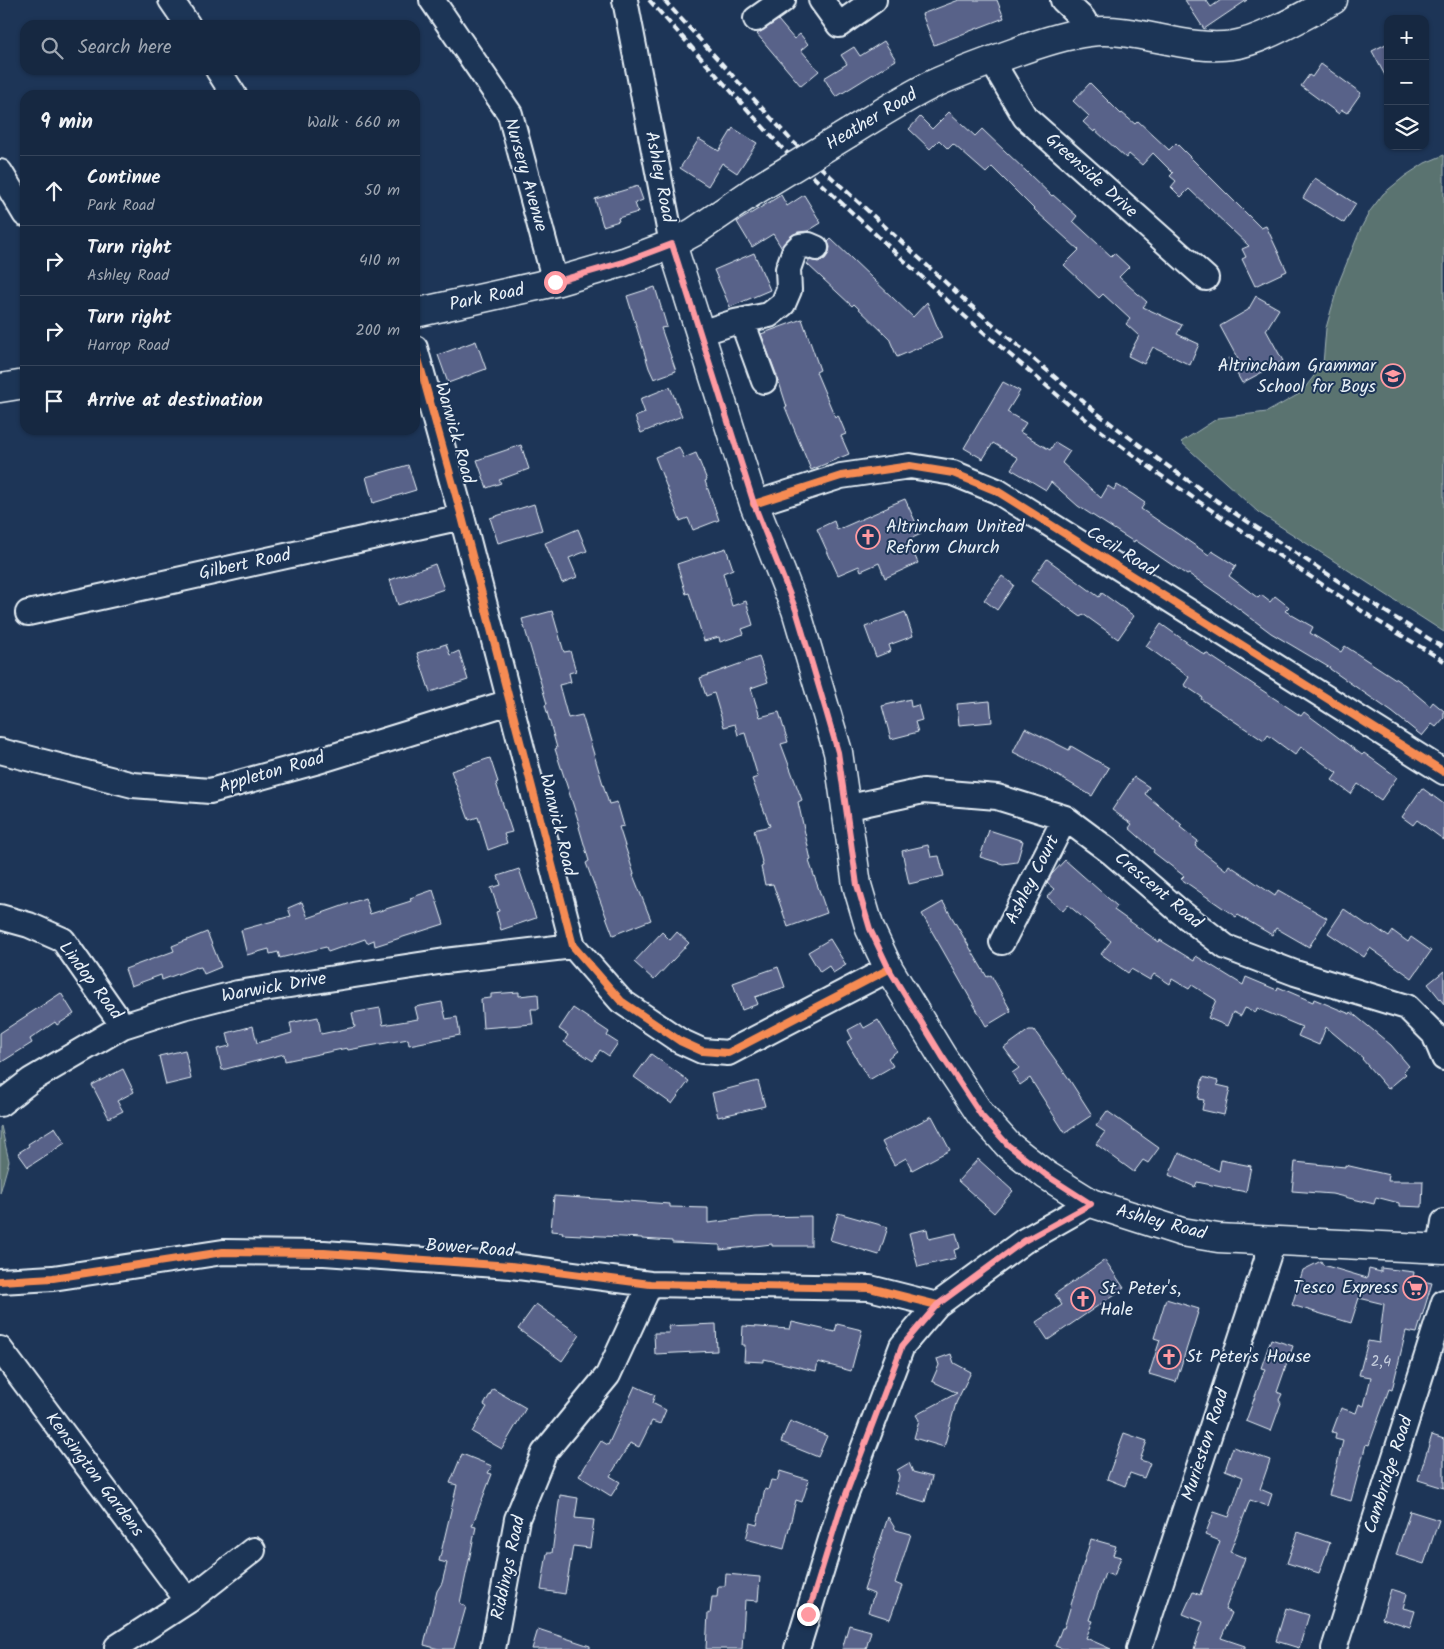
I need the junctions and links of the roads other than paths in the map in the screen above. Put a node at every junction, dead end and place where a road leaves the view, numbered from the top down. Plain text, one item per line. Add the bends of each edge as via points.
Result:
1 (171, 0) edge
2 (432, 0) edge
3 (783, 0) edge
4 (821, 0) edge
5 (874, 0) edge
6 (1063, 0) edge
7 (1333, 0) edge
8 (627, 7) edge
9 (756, 19) dead end
10 (185, 20) edge
11 (1090, 31) junction
12 (992, 61) junction
13 (221, 75) edge
14 (231, 90) edge
15 (0, 172) edge
16 (20, 206) edge
17 (672, 244) junction
18 (816, 248) dead end
19 (1206, 278) dead end
20 (555, 282) junction
21 (420, 312) edge
22 (742, 321) junction
23 (700, 333) junction
24 (420, 366) edge
25 (764, 381) dead end
26 (20, 385) edge
27 (0, 388) edge
28 (754, 504) junction
29 (462, 517) junction
30 (28, 613) dead end
31 (510, 702) junction
32 (0, 751) edge
33 (1444, 772) edge
34 (845, 808) junction
35 (1065, 818) junction
36 (0, 917) edge
37 (1002, 942) dead end
38 (572, 946) junction
39 (889, 969) junction
40 (123, 1026) junction
41 (1444, 1058) edge
42 (0, 1104) edge
43 (1091, 1204) junction
44 (1444, 1222) edge
45 (1273, 1241) junction
46 (1442, 1249) edge
47 (0, 1281) edge
48 (650, 1284) junction
49 (1444, 1302) edge
50 (937, 1305) junction
51 (0, 1349) edge
52 (253, 1550) dead end
53 (188, 1601) junction
54 (117, 1647) dead end
55 (492, 1649) edge
56 (797, 1649) edge
57 (1140, 1649) edge
58 (1334, 1649) edge

1 - 10 street
2 - 20 street, Nursery Avenue via 510,114
3 - 9 street
4 - 5 street via 839,24
6 - 11 street via 1083,19
7 - 11 main road, Heather Road via 1265,34 1234,45 1193,44 1123,32
8 - 17 street, Ashley Road
11 - 12 main road, Heather Road via 1058,38
12 - 17 main road, Heather Road, bridge via 932,85 890,108
12 - 19 street, Greenside Drive via 1025,117
13 - 14 street
15 - 16 street
17 - 20 main road, Park Road
17 - 23 main road, Ashley Road
18 - 22 street via 800,246 794,252 788,269 789,290 783,304 769,315
20 - 21 main road, Park Road
22 - 23 street
22 - 25 street
23 - 28 main road, Ashley Road
24 - 29 street, Warwick Road
26 - 27 main road
28 - 33 street, Cecil Road via 841,476 910,466 953,473 997,491
28 - 34 main road, Ashley Road via 796,610 838,752
29 - 30 street, Gilbert Road
29 - 31 street, Warwick Road
31 - 32 street, Appleton Road via 210,791 133,786
31 - 38 street, Warwick Road
34 - 35 street, Crescent Road via 923,791 997,797
34 - 39 main road, Ashley Road via 857,885 870,929
35 - 37 street, Ashley Court
35 - 41 street, Crescent Road via 1226,948 1407,1007 1434,1034
36 - 40 street, Lindop Road via 63,940
38 - 39 street, Warwick Road via 621,1001 680,1041 702,1051 728,1053
38 - 40 street, Warwick Drive via 446,961 238,993
39 - 43 main road, Ashley Road via 981,1115 1008,1145
40 - 42 street, Warwick Drive via 31,1080
43 - 45 main road, Ashley Road via 1182,1232
43 - 50 street via 1024,1241
44 - 46 street
45 - 46 main road, Ashley Road
45 - 57 street, Murieston Road
47 - 48 street, Bower Road via 53,1278 223,1252 306,1252 511,1266
48 - 50 street, Bower Road via 870,1288
48 - 55 street, Riddings Road via 608,1375 544,1453 516,1519
49 - 58 street, Cambridge Road
50 - 56 street via 902,1346 840,1510
51 - 53 street, Kensington Gardens
52 - 53 street
53 - 54 street

